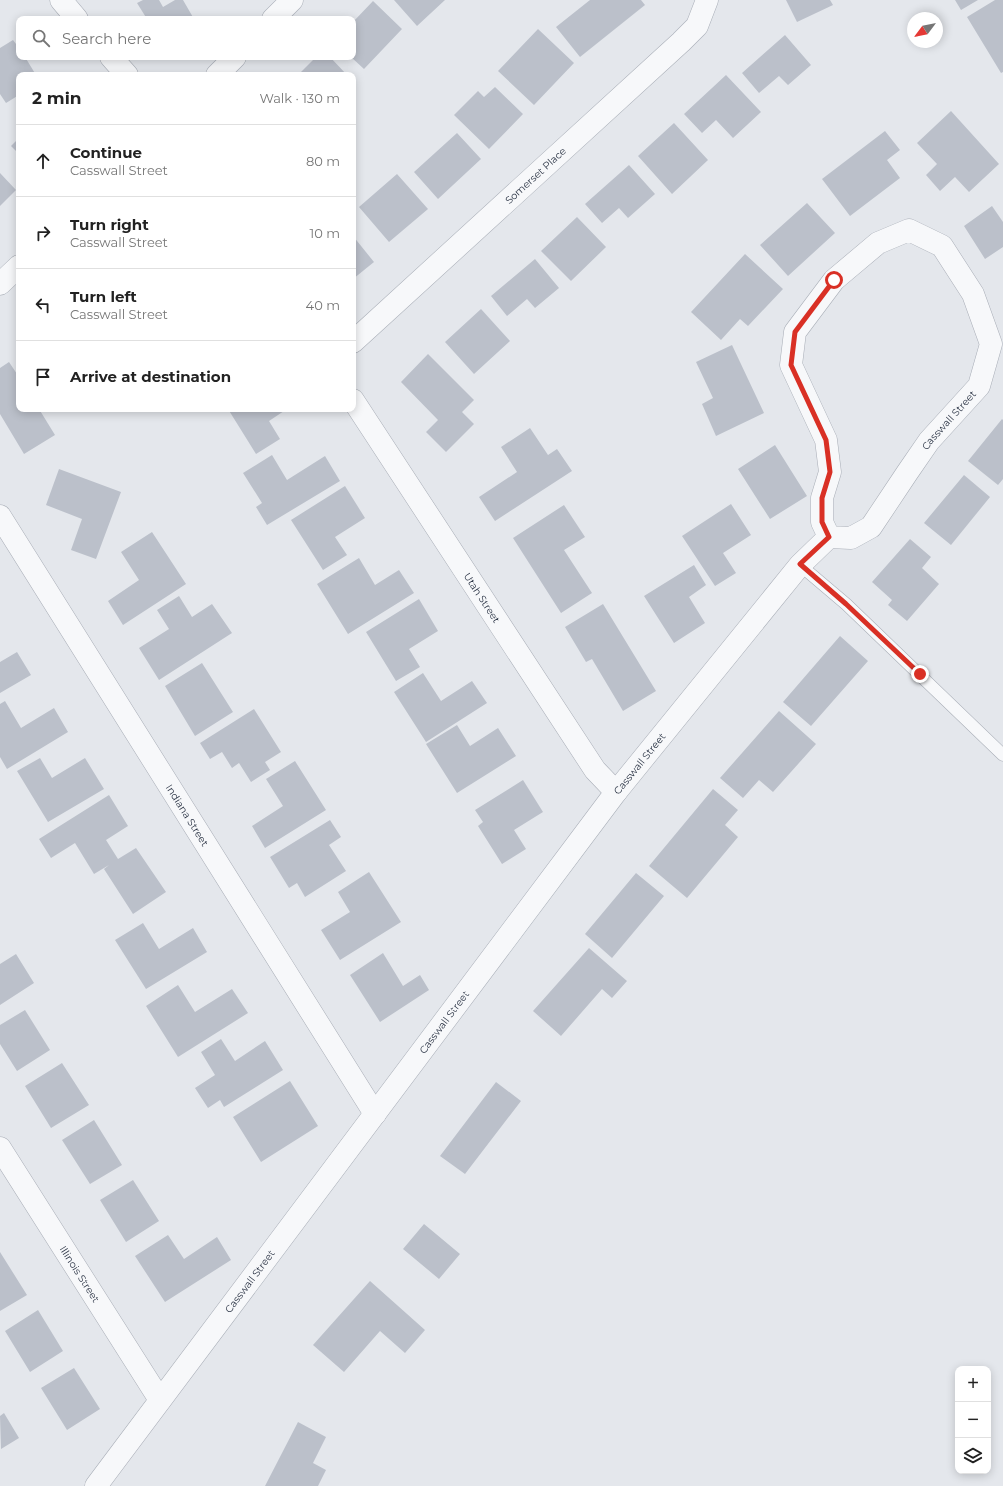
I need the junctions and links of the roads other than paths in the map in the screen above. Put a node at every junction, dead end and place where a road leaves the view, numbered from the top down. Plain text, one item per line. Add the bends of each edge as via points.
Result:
1 (61, 0) edge
2 (292, 0) edge
3 (707, 1) edge
4 (74, 16) edge
5 (276, 16) edge
6 (114, 60) edge
7 (232, 60) edge
8 (124, 72) edge
9 (219, 72) edge
10 (16, 269) edge
11 (0, 284) edge
12 (356, 339) edge
13 (356, 405) edge
14 (0, 516) edge
15 (829, 537) junction
16 (800, 564) junction
17 (1003, 755) edge
18 (616, 792) junction
19 (375, 1114) junction
20 (0, 1148) edge
21 (160, 1400) junction
22 (96, 1486) edge

1 - 4 street
2 - 5 street
3 - 12 street, Somerset Place via 697,26 681,42
6 - 8 street
7 - 9 street
10 - 11 street
13 - 18 street, Utah Street via 595,770
14 - 19 street, Indiana Street
15 - 15 street, Casswall Street via 851,538 871,527 930,441 978,386 991,344 973,294 942,246 909,230 878,243 834,280 795,332 791,365 826,440 830,472 822,498 822,522
15 - 16 street, Casswall Street
16 - 17 lane via 846,604
16 - 18 street, Casswall Street
18 - 19 street, Casswall Street
19 - 21 street, Casswall Street
20 - 21 street, Illinois Street
21 - 22 street, Casswall Street

